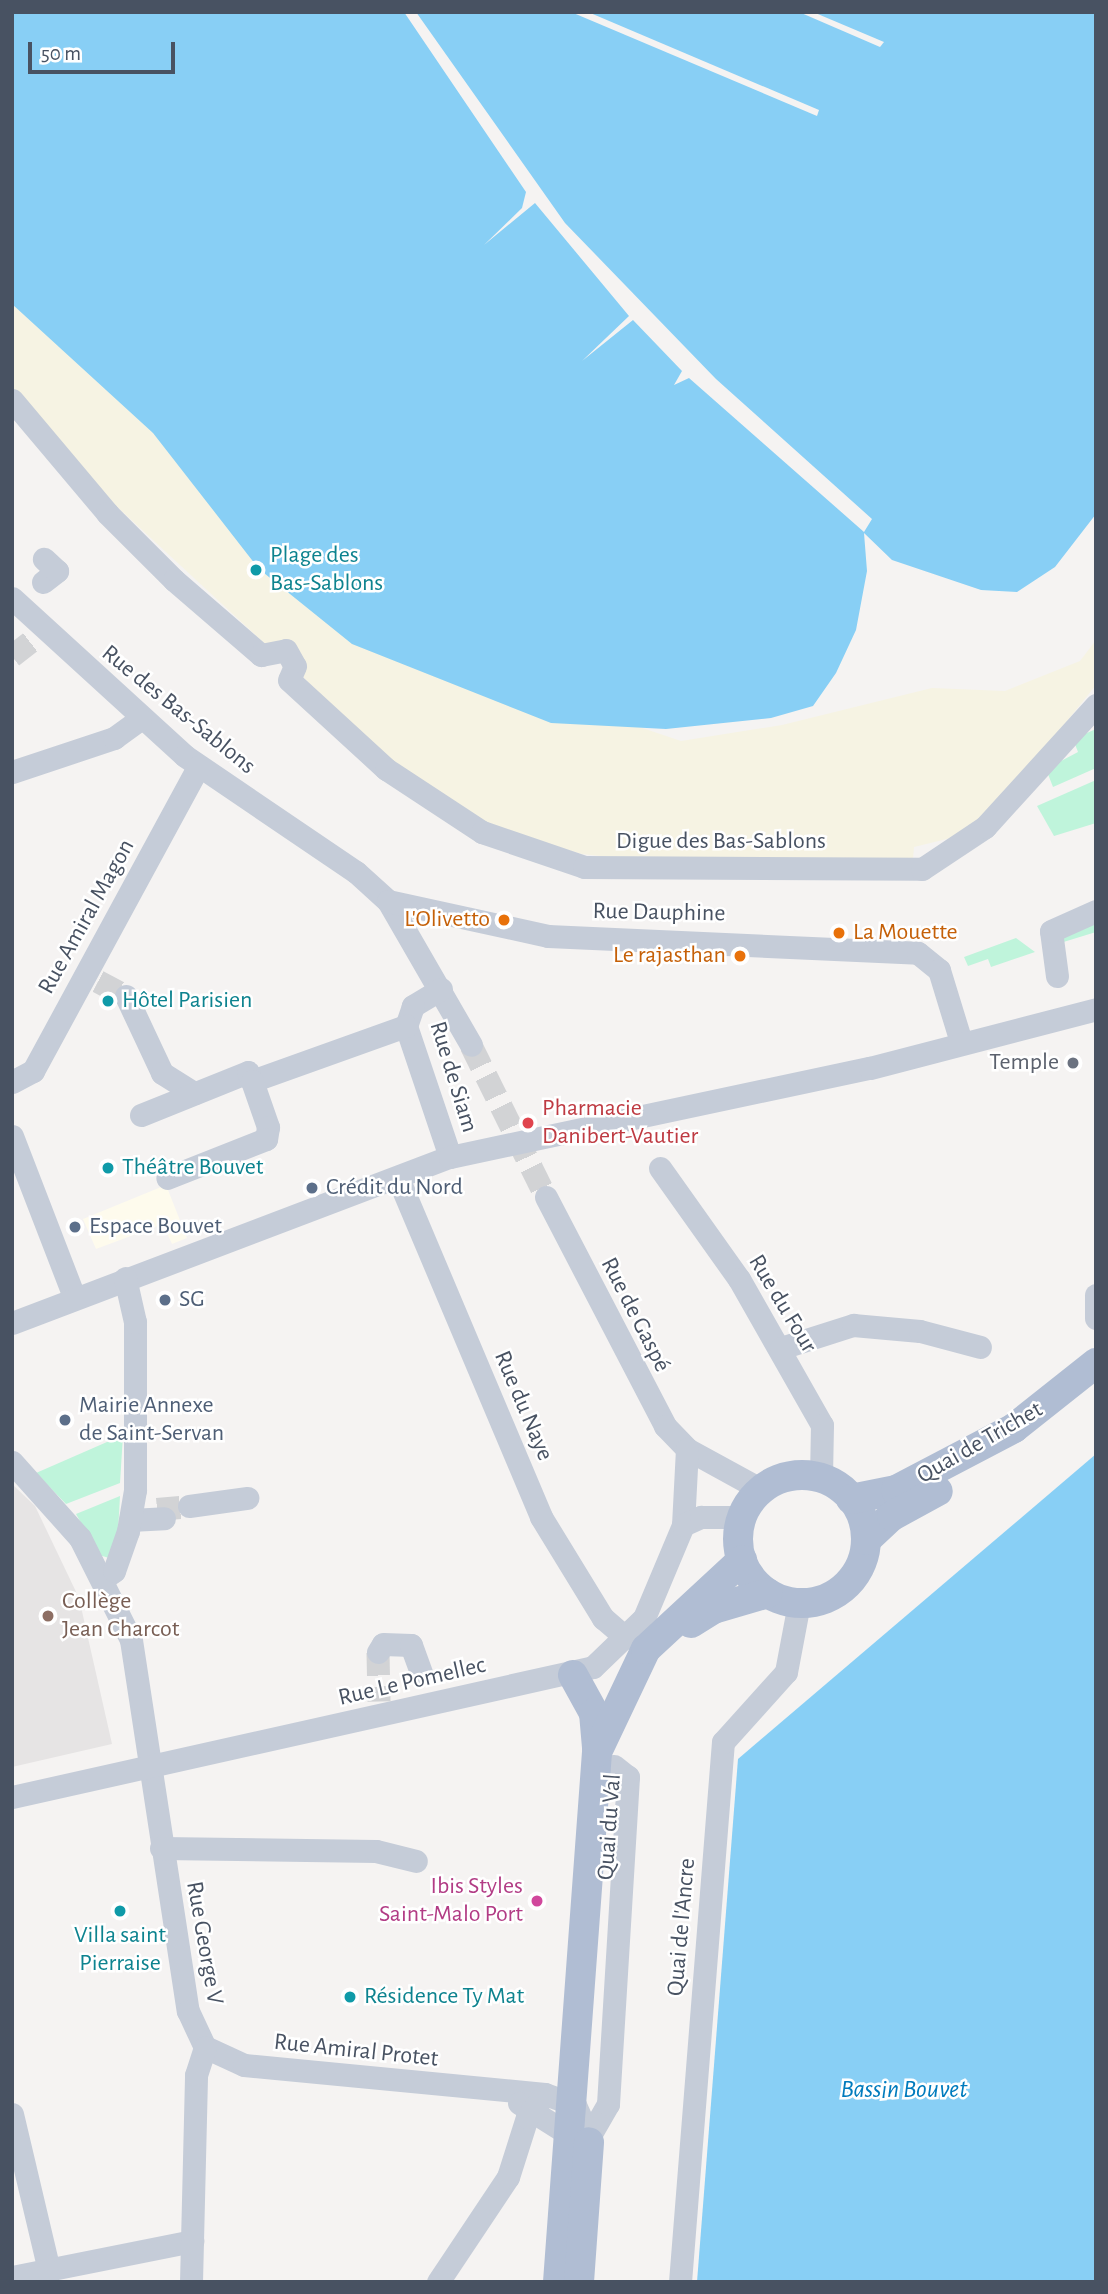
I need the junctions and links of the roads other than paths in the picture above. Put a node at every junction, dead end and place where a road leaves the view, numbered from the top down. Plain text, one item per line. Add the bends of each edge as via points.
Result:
1 (15, 409) edge
2 (29, 587) edge
3 (1096, 705) edge
4 (140, 719) junction
5 (198, 767) junction
6 (12, 772) edge
7 (388, 901) junction
8 (1096, 911) edge
9 (1057, 976) dead end
10 (441, 989) junction
11 (126, 996) tunnel mouth
12 (1096, 1009) edge
13 (406, 1026) junction
14 (961, 1042) junction
15 (471, 1045) tunnel mouth
16 (252, 1081) junction
17 (12, 1082) edge
18 (194, 1093) junction
19 (141, 1115) dead end
20 (12, 1136) edge
21 (450, 1157) junction
22 (660, 1168) dead end
23 (167, 1178) dead end
24 (398, 1178) junction
25 (546, 1197) tunnel mouth
26 (125, 1278) junction
27 (1096, 1295) edge
28 (74, 1297) junction
29 (1096, 1318) edge
30 (12, 1324) edge
31 (980, 1347) dead end
32 (781, 1348) junction
33 (1096, 1363) edge
34 (1096, 1390) edge
35 (687, 1449) junction
36 (12, 1462) edge
37 (821, 1478) junction
38 (762, 1490) junction
39 (247, 1498) dead end
40 (851, 1499) junction
41 (196, 1511) tunnel mouth
42 (131, 1514) junction
43 (160, 1514) tunnel mouth
44 (743, 1517) junction
45 (682, 1525) junction
46 (866, 1540) junction
47 (742, 1560) junction
48 (104, 1578) junction
49 (768, 1593) junction
50 (799, 1603) junction
51 (626, 1638) junction
52 (377, 1652) dead end
53 (421, 1672) dead end
54 (573, 1675) junction
55 (606, 1759) junction
56 (147, 1768) junction
57 (12, 1797) edge
58 (161, 1847) junction
59 (416, 1861) dead end
60 (205, 2047) junction
61 (538, 2103) junction
62 (575, 2105) junction
63 (12, 2114) edge
64 (580, 2136) junction
65 (192, 2241) junction
66 (49, 2270) junction
67 (12, 2277) edge
68 (191, 2282) edge
69 (439, 2282) edge
70 (558, 2282) edge
71 (579, 2282) edge
72 (680, 2282) edge

1 - 3 street, Digue des Bas-Sablons via 107,513 261,655 286,650 295,666 289,680 386,769 482,832 584,867 922,869 985,827
2 - 4 street, Rue des Bas-Sablons via 37,636
4 - 5 street, Rue des Bas-Sablons
4 - 6 street via 114,738
5 - 7 street, Rue des Bas-Sablons via 356,872
5 - 17 street, Rue Amiral Magon via 92,977 33,1071
7 - 10 street
7 - 14 street, Rue Dauphine via 548,936 729,941 931,958
8 - 9 street via 1051,931
10 - 13 street, Rue de Siam via 413,1006
10 - 15 street
11 - 18 street via 162,1073
12 - 14 street
13 - 16 street
13 - 21 street, Rue de Siam
14 - 21 street via 870,1068
16 - 18 street via 248,1073
16 - 23 street via 268,1127 266,1139
18 - 19 street
20 - 28 street
21 - 24 street
22 - 32 street, Rue du Four
24 - 26 street
24 - 51 street, Rue du Naye via 541,1517 603,1618
25 - 35 street, Rue de Gaspé via 654,1412
26 - 28 street
26 - 42 street via 135,1322
27 - 29 street
28 - 30 street
31 - 32 street via 920,1331 853,1325
32 - 37 street, Rue du Four via 827,1434
33 - 40 main road, Quai de Trichet via 1014,1428 896,1490
34 - 46 main road, Quai de Trichet via 1037,1438 891,1516
35 - 38 street, Rue de Gaspé
35 - 45 street
36 - 48 street, Rue George V via 63,1513
37 - 38 main road via 796,1476
37 - 40 main road
38 - 44 main road
39 - 41 street
40 - 46 main road
42 - 43 street
42 - 48 street via 114,1571
44 - 45 street via 701,1517
44 - 47 main road
45 - 51 street, Rue Le Pomellec via 653,1601
46 - 50 main road via 850,1582 832,1596
47 - 49 main road
47 - 55 main road, Quai du Val via 646,1649
48 - 56 street, Rue George V via 135,1694
49 - 50 main road
49 - 55 main road, Quai du Val via 713,1609 658,1657 634,1693
50 - 72 street, Quai de l'Ancre via 786,1672 723,1742
51 - 54 street, Rue Le Pomellec via 593,1667
52 - 53 street via 383,1644 411,1645
54 - 55 main road via 594,1713
54 - 56 street, Rue Le Pomellec via 381,1708
55 - 62 main road, Quai du Val
55 - 64 main road, Quai du Val
56 - 57 street, Rue Le Pomellec
56 - 58 street, Rue George V
58 - 59 street via 376,1851
58 - 60 street, Rue George V via 188,2011
60 - 61 street, Rue Amiral Protet via 244,2065 505,2093
60 - 65 street via 196,2075
61 - 62 street, Rue Amiral Protet
61 - 64 street, Rue Amiral Protet
61 - 69 street via 515,2164
62 - 64 main road, Quai du Val
63 - 66 street
64 - 70 main road, Quai du Val
64 - 71 main road, Quai du Val
65 - 66 street
65 - 68 street
66 - 67 street

